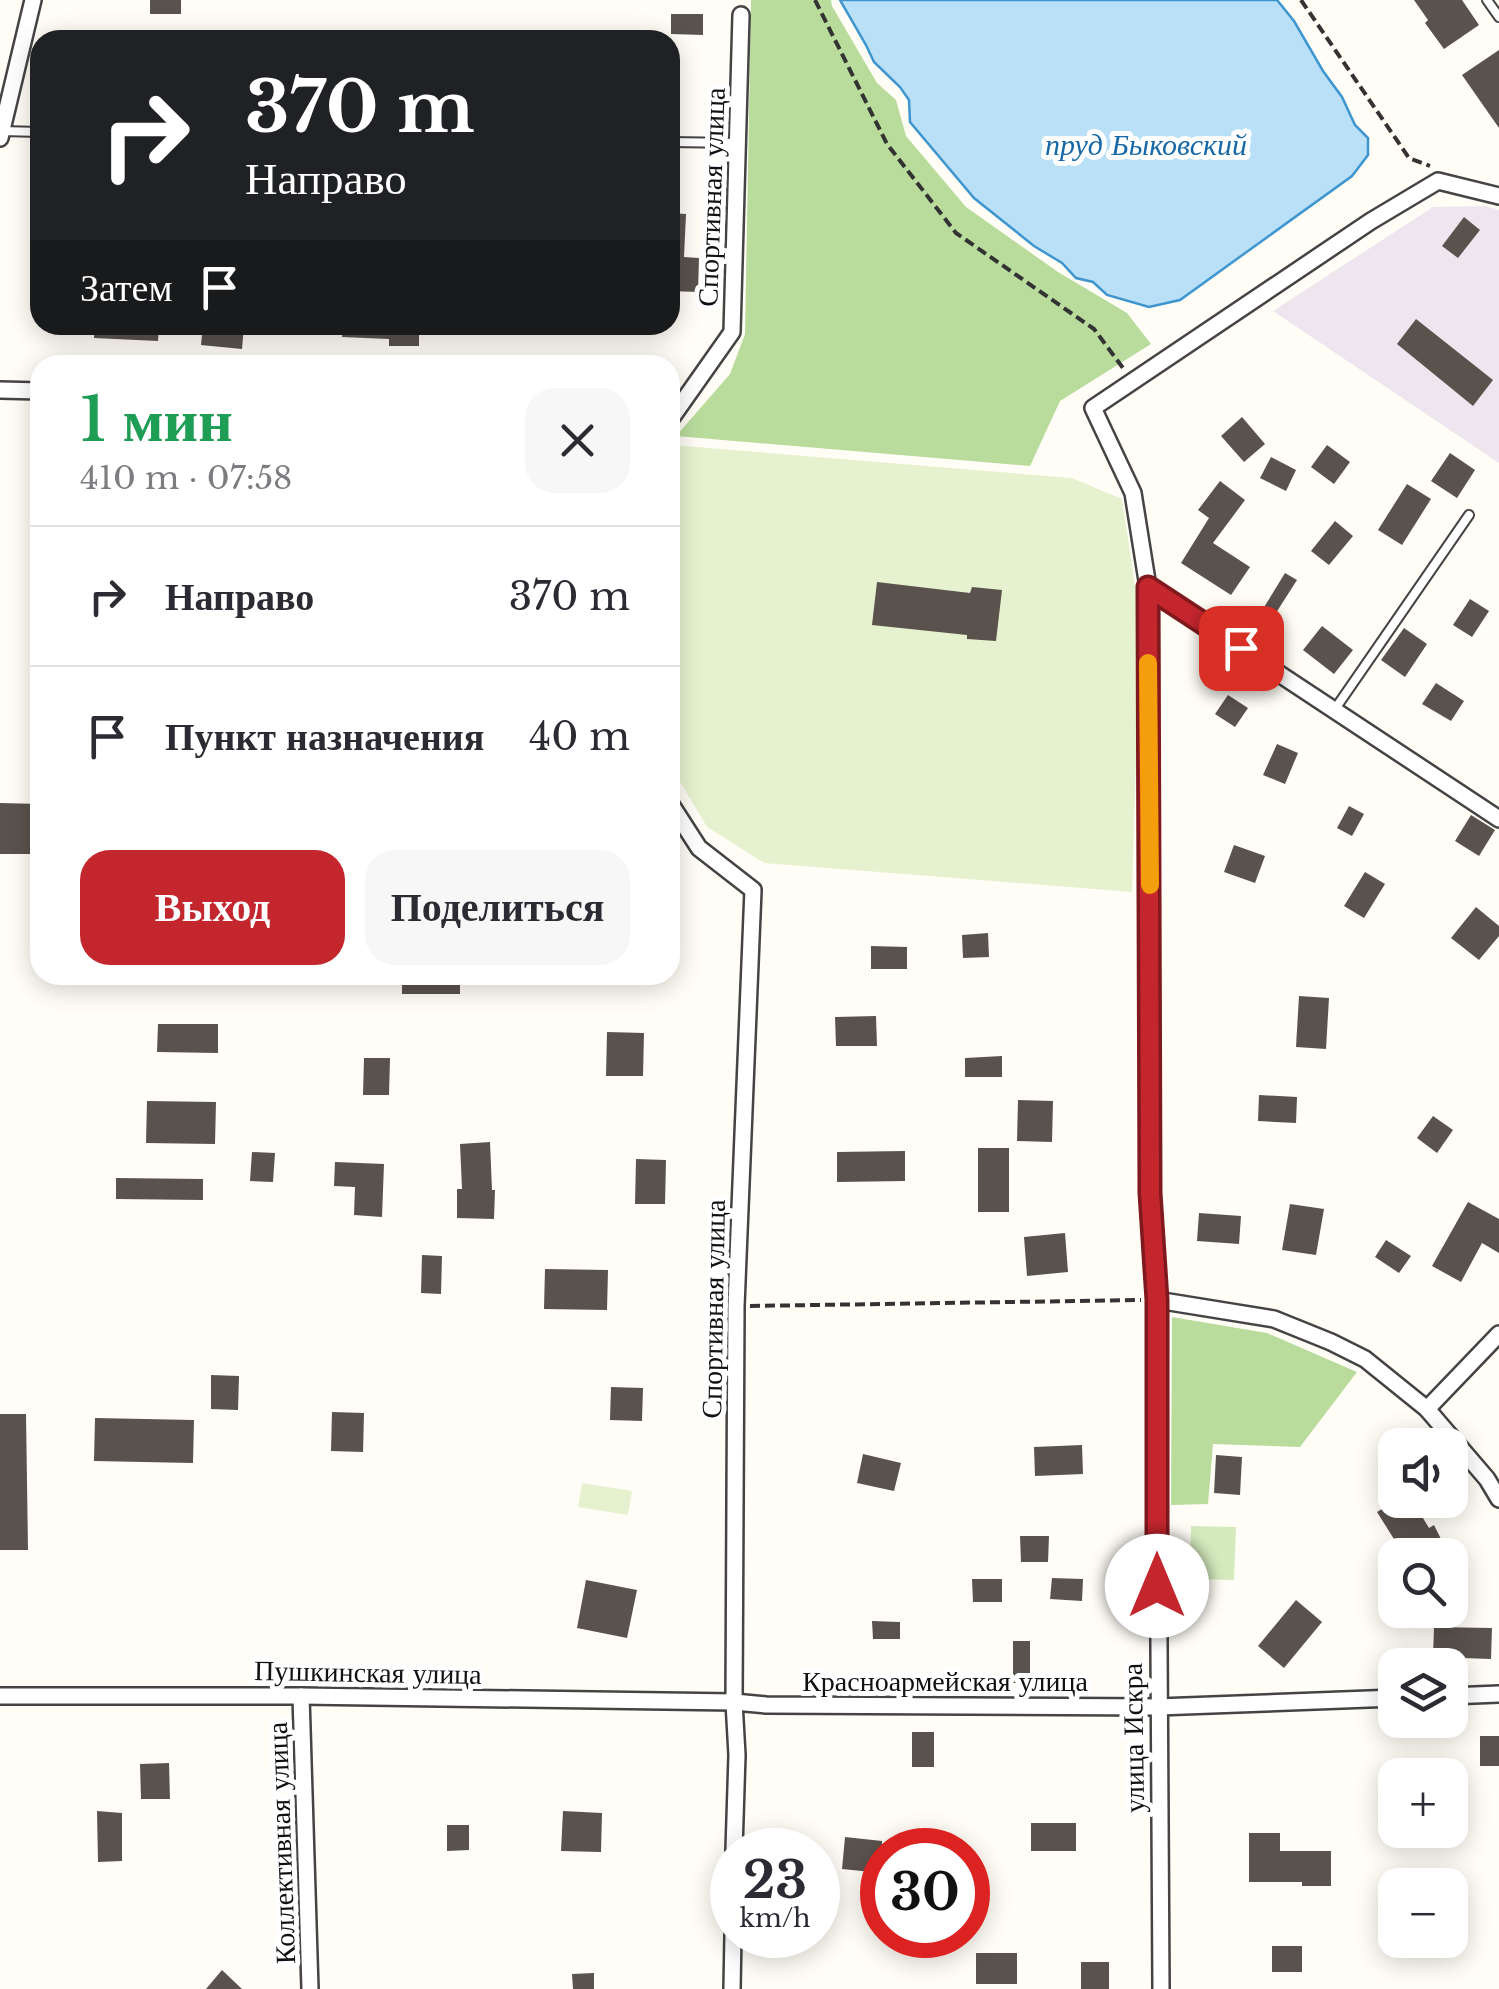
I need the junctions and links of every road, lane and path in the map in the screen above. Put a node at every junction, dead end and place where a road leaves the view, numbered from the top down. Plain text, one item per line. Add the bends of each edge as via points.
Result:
1 (34, 0) edge
2 (815, 0) edge
3 (1300, 0) edge
4 (1488, 0) edge
5 (742, 15) dead end
6 (1499, 17) edge
7 (6, 90) edge
8 (30, 133) edge
9 (1, 135) edge
10 (680, 142) edge
11 (738, 142) junction
12 (1436, 169) dead end
13 (1499, 196) edge
14 (1131, 380) junction
15 (0, 390) edge
16 (30, 390) edge
17 (680, 396) edge
18 (1468, 514) dead end
19 (1148, 587) junction
20 (1334, 710) junction
21 (1499, 819) edge
22 (680, 827) edge
23 (1157, 1300) junction
24 (736, 1306) junction
25 (1499, 1334) edge
26 (1428, 1409) junction
27 (1499, 1499) edge
28 (1499, 1694) edge
29 (1468, 1695) edge
30 (0, 1696) edge
31 (301, 1696) junction
32 (1378, 1699) edge
33 (734, 1702) junction
34 (1158, 1707) junction
35 (735, 1828) edge
36 (733, 1958) edge
37 (310, 1989) edge
38 (732, 1989) edge
39 (1161, 1989) edge

1 - 7 street
2 - 14 path via 887,144 956,233 1094,329
3 - 12 path via 1409,158
4 - 6 lane
5 - 11 street, Спортивная улица
7 - 9 street
8 - 9 lane
10 - 11 lane
11 - 17 street, Спортивная улица via 732,332
13 - 14 street via 1438,181
14 - 19 street, улица Искра via 1093,408 1134,493
15 - 16 street
18 - 20 lane
19 - 20 street
19 - 23 street, улица Искра via 1150,1193
20 - 21 street
22 - 24 street, Спортивная улица via 753,890
23 - 24 path
23 - 26 street via 1274,1318 1365,1359
23 - 34 street, улица Искра
24 - 33 street, Спортивная улица
25 - 26 street
26 - 27 street
28 - 29 street
30 - 31 street, Пушкинская улица
31 - 33 street, Пушкинская улица
31 - 37 street, Коллективная улица
32 - 34 street, Красноармейская улица
33 - 34 street, Красноармейская улица
33 - 35 street, Спортивная улица
34 - 39 street, улица Искра
36 - 38 street

